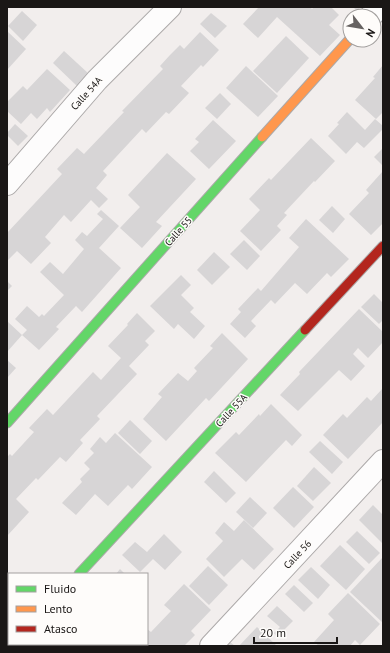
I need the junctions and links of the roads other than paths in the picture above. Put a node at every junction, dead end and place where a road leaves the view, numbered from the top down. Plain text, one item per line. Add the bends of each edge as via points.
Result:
1 (170, 7) edge
2 (342, 48) edge
3 (7, 184) edge
4 (383, 246) edge
5 (7, 423) edge
6 (383, 461) edge
7 (80, 573) edge
8 (211, 646) edge

1 - 3 street, Calle 54A via 97,80
2 - 5 street, Calle 55
4 - 7 street, Calle 55A
6 - 8 street, Calle 56

